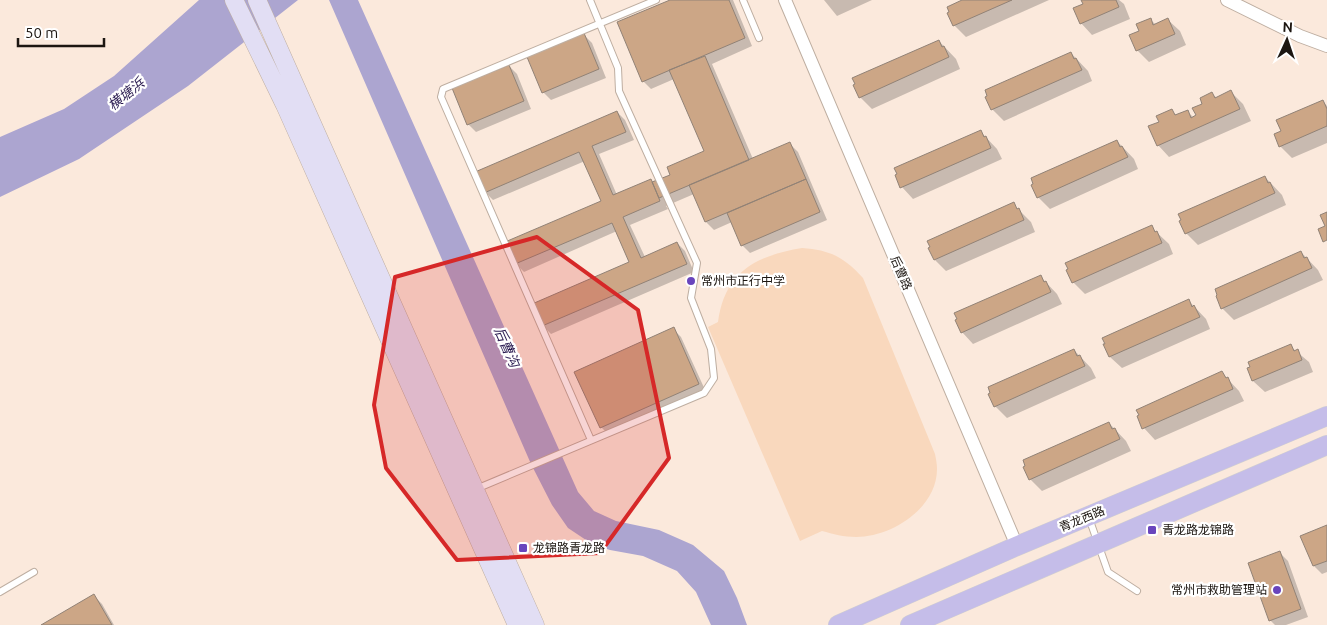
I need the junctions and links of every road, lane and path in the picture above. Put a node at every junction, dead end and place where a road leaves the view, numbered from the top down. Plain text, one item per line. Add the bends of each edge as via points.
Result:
1 (234, 0) edge
2 (258, 0) edge
3 (590, 0) edge
4 (656, 0) edge
5 (743, 0) edge
6 (785, 0) edge
7 (1227, 0) edge
8 (600, 23) junction
9 (759, 38) dead end
10 (1327, 46) edge
11 (1327, 416) edge
12 (588, 441) junction
13 (1327, 444) edge
14 (475, 490) junction
15 (1088, 517) junction
16 (1097, 544) junction
17 (1016, 546) junction
18 (34, 572) dead end
19 (1137, 591) dead end
20 (0, 592) edge
21 (517, 625) edge
22 (535, 625) edge
23 (838, 625) edge
24 (910, 625) edge

1 - 21 main road via 289,114
2 - 14 main road
3 - 8 lane
4 - 8 lane
5 - 9 lane
6 - 17 street, 后曹路
7 - 10 street
8 - 12 lane via 618,68 619,91 697,263 691,298 711,349 714,378 704,393
8 - 12 lane via 443,89 441,97
11 - 15 main road, 青龙西路
12 - 14 lane
13 - 16 main road
14 - 22 main road
15 - 16 lane
15 - 17 main road, 青龙西路
16 - 19 lane via 1108,572
16 - 24 main road
17 - 23 main road, 青龙西路
18 - 20 lane

